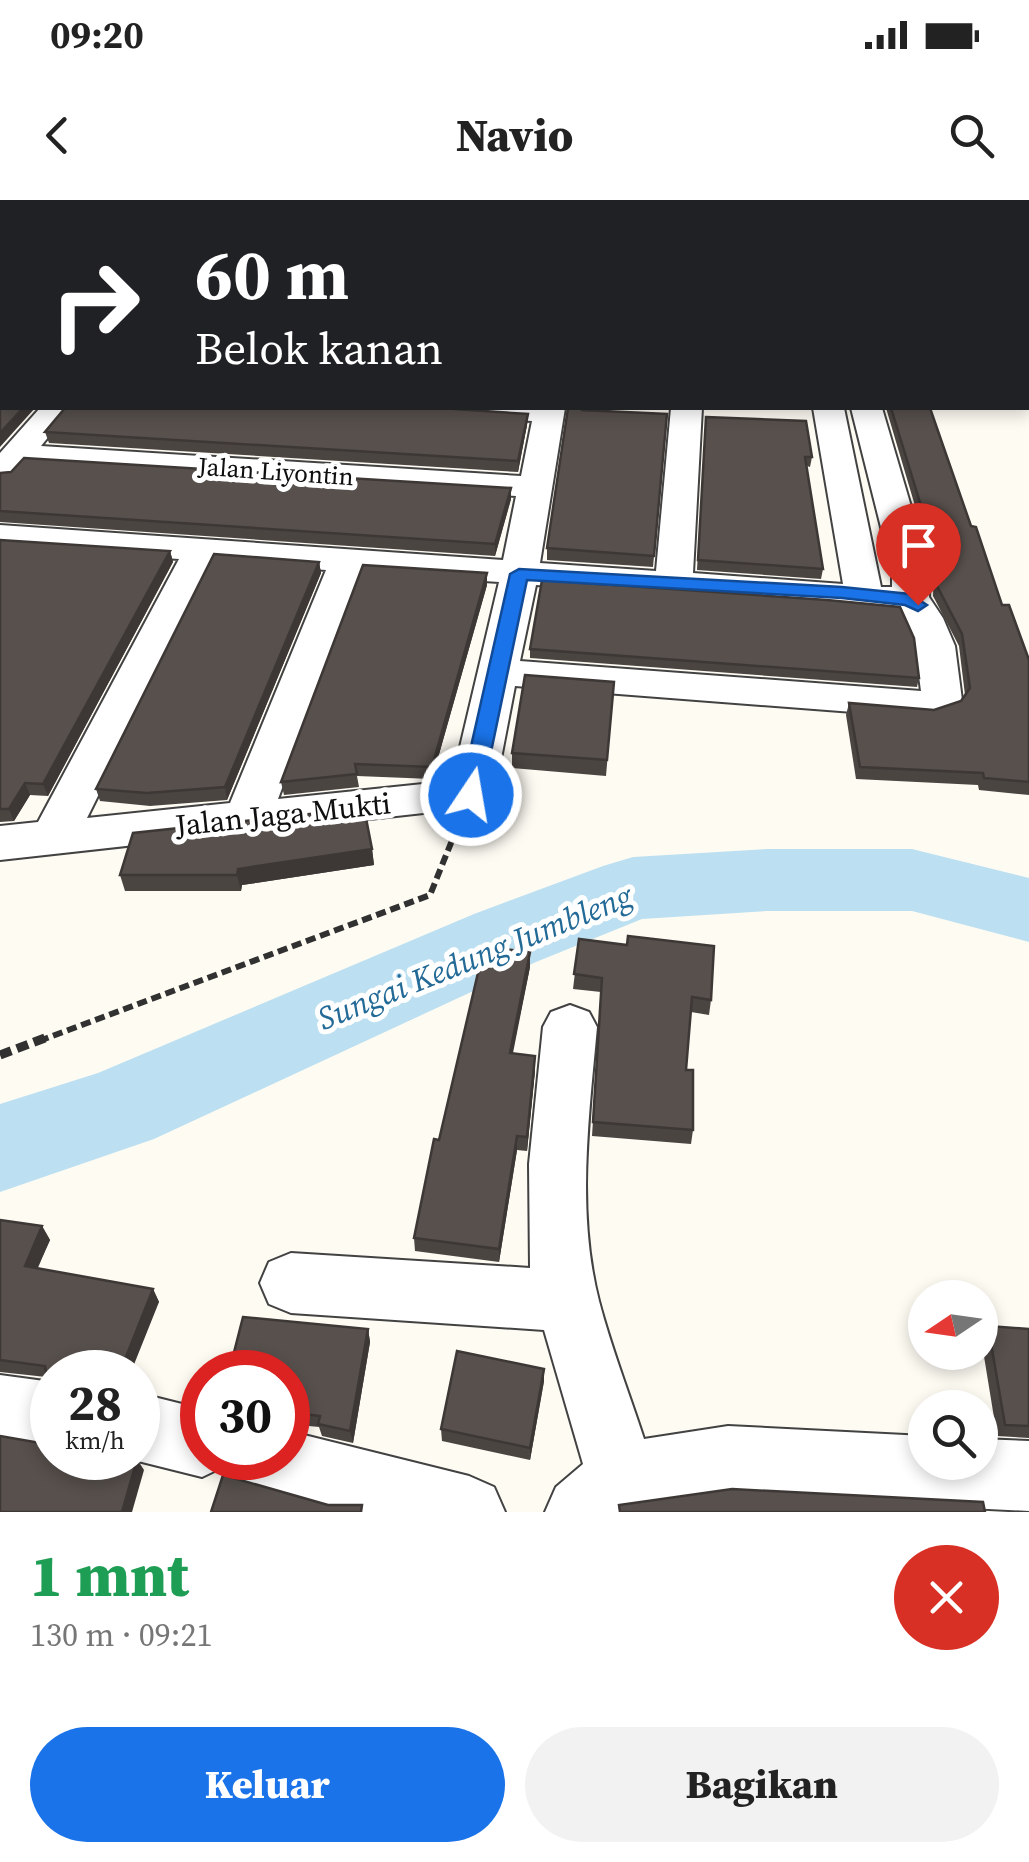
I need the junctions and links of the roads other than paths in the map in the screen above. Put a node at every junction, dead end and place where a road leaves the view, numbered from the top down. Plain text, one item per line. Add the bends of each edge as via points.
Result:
1 (54, 410) edge
2 (551, 410) edge
3 (687, 410) edge
4 (829, 410) edge
5 (867, 410) edge
6 (8, 464) edge
7 (535, 487) junction
8 (11, 537) edge
9 (202, 550) junction
10 (348, 562) junction
11 (0, 570) edge
12 (519, 574) junction
13 (674, 582) junction
14 (864, 594) junction
15 (910, 600) junction
16 (498, 672) junction
17 (246, 819) junction
18 (54, 837) junction
19 (0, 843) edge
20 (570, 1027) dead end
21 (291, 1284) dead end
22 (567, 1301) junction
23 (0, 1409) edge
24 (30, 1413) edge
25 (310, 1471) edge
26 (1029, 1476) edge
27 (602, 1499) edge
28 (468, 1512) edge

1 - 6 street
2 - 7 street
3 - 13 street
4 - 14 street
5 - 15 street via 911,571
6 - 7 street, Jalan Liyontin
7 - 12 street
8 - 9 street
8 - 11 street
9 - 10 street
9 - 18 street
10 - 12 street
10 - 17 street
12 - 13 street
12 - 16 street
13 - 14 street
14 - 15 street
15 - 16 street via 924,614 943,684 941,700 931,705
16 - 17 street, Jalan Jaga Mukti via 471,795
17 - 18 street, Jalan Jaga Mukti
18 - 19 street, Jalan Jaga Mukti
20 - 22 street via 555,1188
21 - 22 street
22 - 27 street
23 - 24 street
25 - 28 street
26 - 27 street via 728,1461

